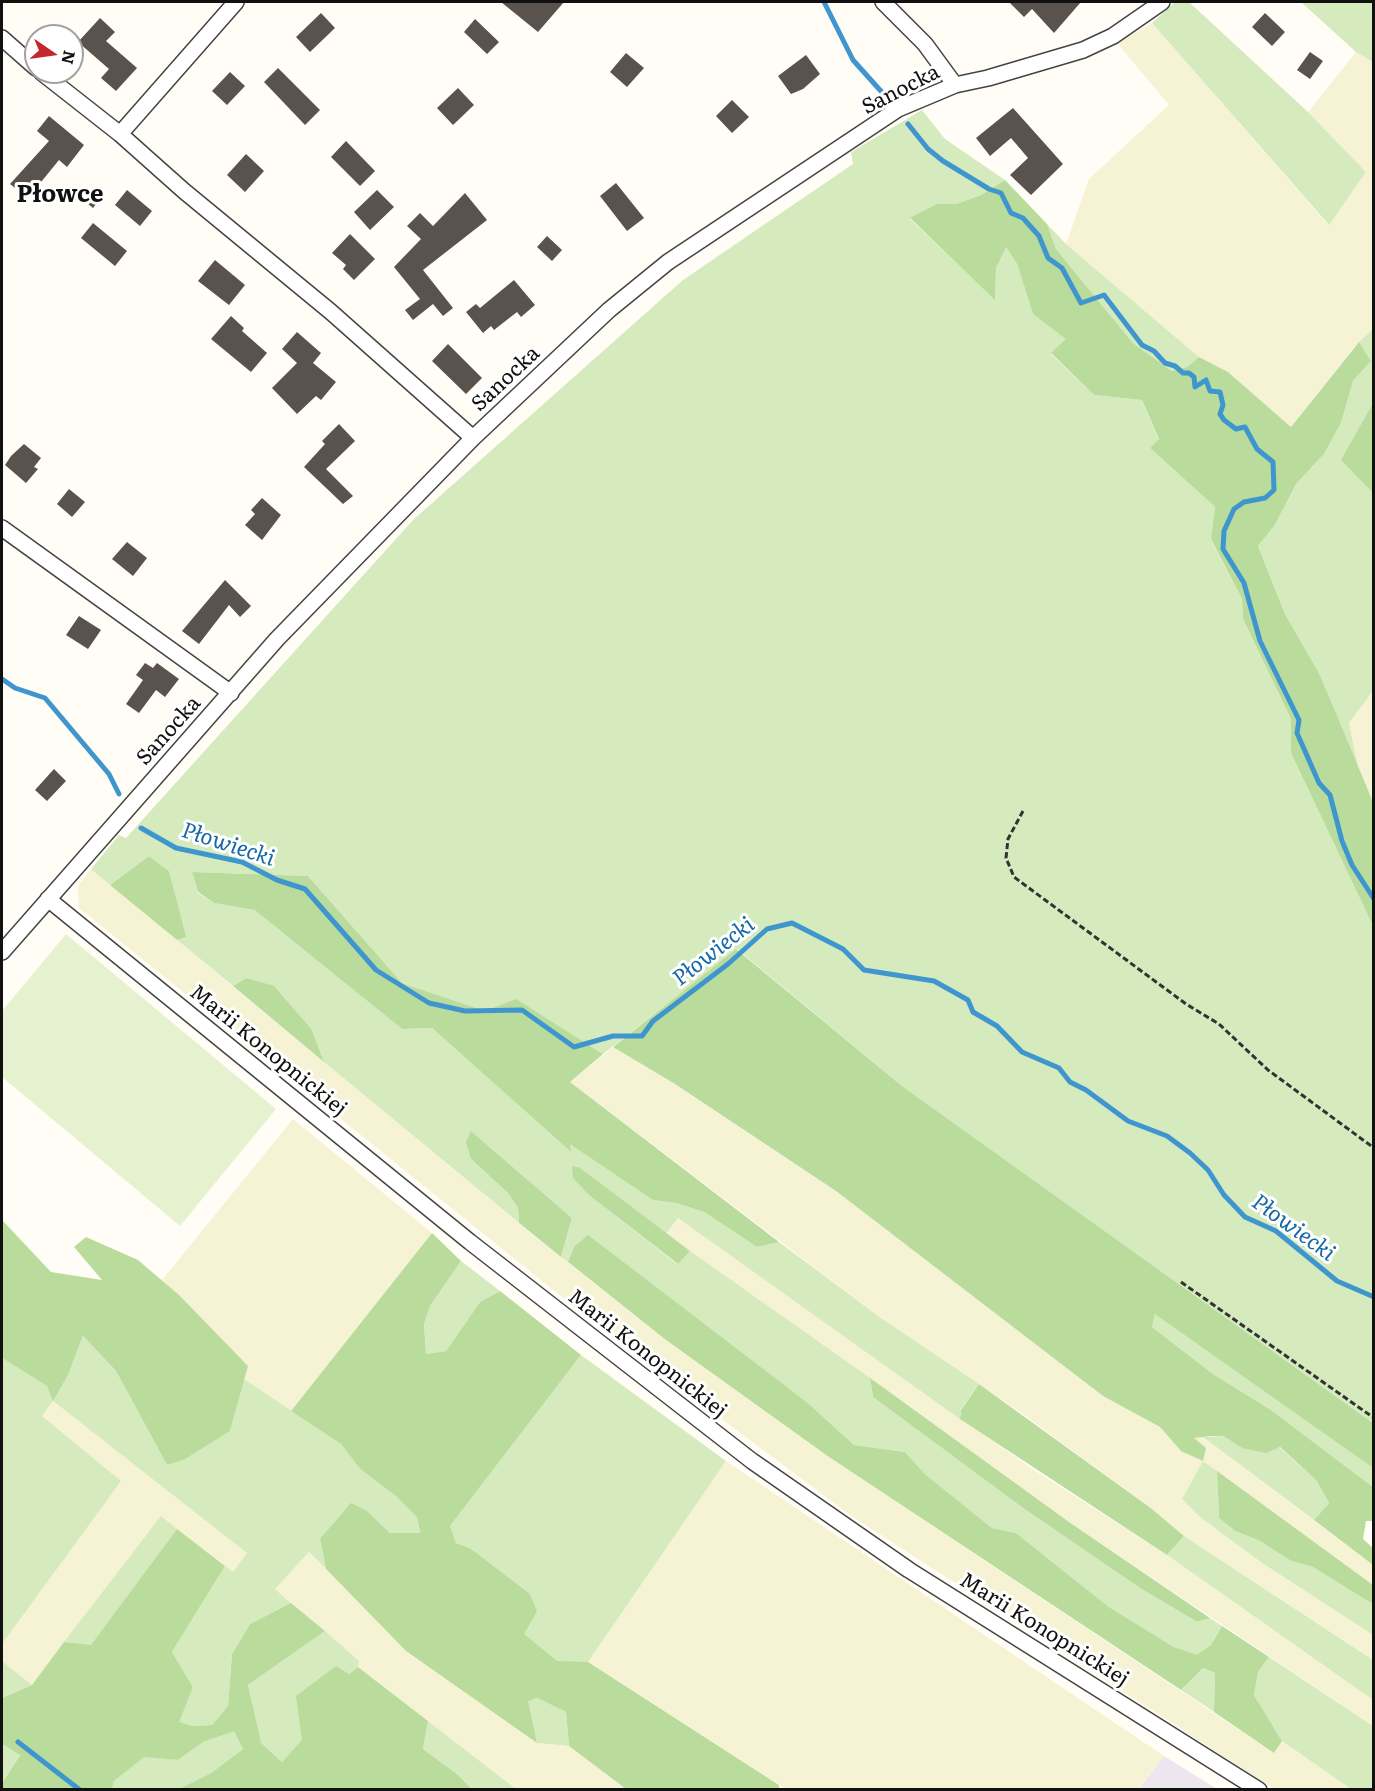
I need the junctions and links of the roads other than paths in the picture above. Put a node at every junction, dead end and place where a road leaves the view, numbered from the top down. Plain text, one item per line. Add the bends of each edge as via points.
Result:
1 (236, 2) edge
2 (883, 2) edge
3 (1162, 2) edge
4 (2, 38) edge
5 (24, 57) edge
6 (56, 84) edge
7 (955, 85) junction
8 (120, 134) junction
9 (473, 438) junction
10 (2, 528) edge
11 (231, 693) junction
12 (48, 899) junction
13 (2, 952) edge
14 (1259, 1790) edge

1 - 8 street
2 - 7 street via 925,44
3 - 7 street, Sanocka via 1113,36 1083,50
4 - 5 street
6 - 8 street
7 - 9 street, Sanocka via 898,110 668,262 609,310
8 - 9 street via 332,312
9 - 11 street, Sanocka via 277,639
10 - 11 street
11 - 12 street, Sanocka
12 - 13 street, Sanocka
12 - 14 street, Marii Konopnickiej via 470,1242 752,1461 909,1570

